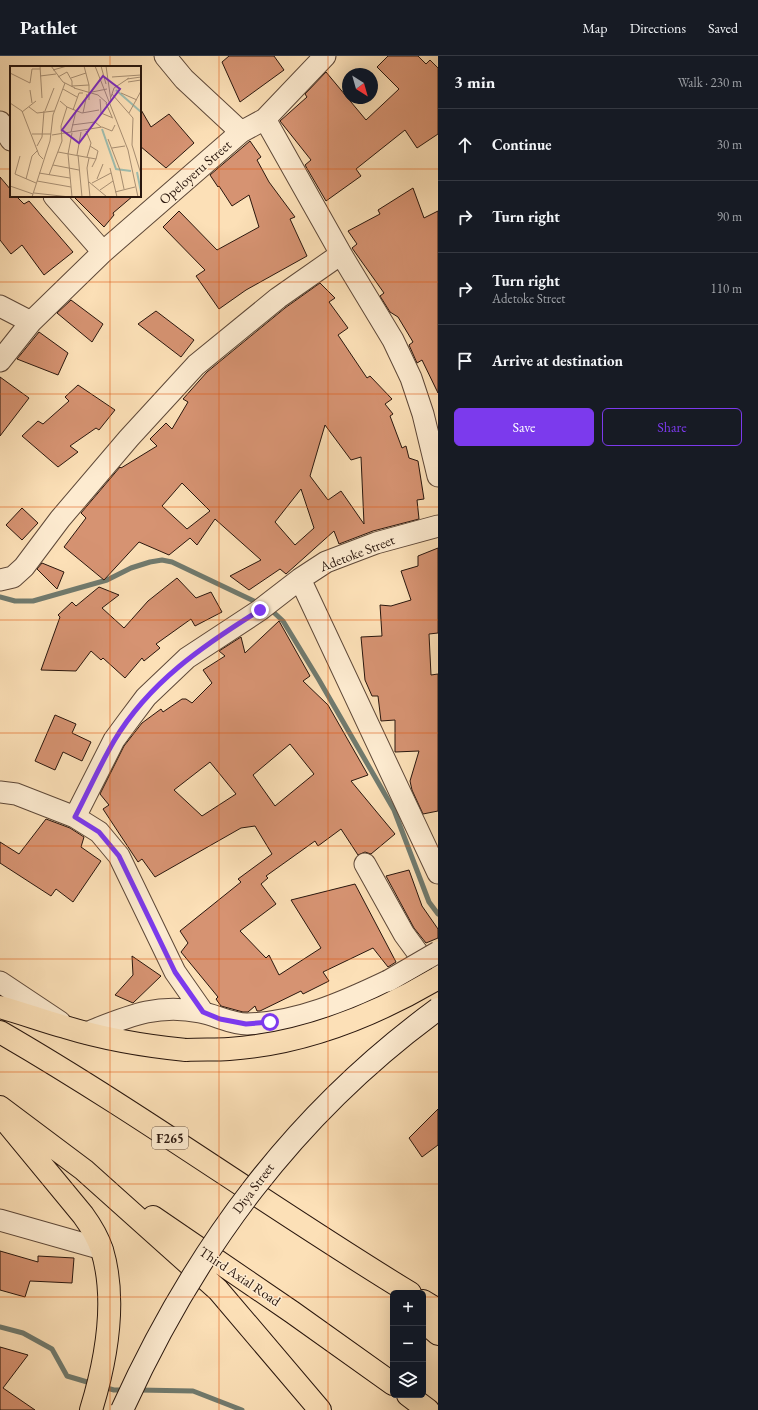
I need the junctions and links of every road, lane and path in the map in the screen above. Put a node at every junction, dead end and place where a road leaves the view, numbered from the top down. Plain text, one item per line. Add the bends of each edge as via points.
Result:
1 (165, 56) edge
2 (325, 56) edge
3 (265, 119) junction
4 (0, 122) edge
5 (241, 132) junction
6 (10, 138) edge
7 (55, 197) edge
8 (103, 252) junction
9 (341, 254) junction
10 (0, 306) edge
11 (31, 322) junction
12 (0, 361) edge
13 (438, 476) edge
14 (438, 526) edge
15 (300, 579) junction
16 (0, 580) edge
17 (0, 792) edge
18 (75, 817) junction
19 (365, 864) dead end
20 (438, 873) edge
21 (438, 952) edge
22 (438, 979) edge
23 (0, 982) edge
24 (0, 1007) edge
25 (438, 1009) edge
26 (203, 1012) junction
27 (79, 1031) junction
28 (0, 1032) edge
29 (0, 1107) edge
30 (0, 1114) edge
31 (84, 1170) junction
32 (0, 1220) edge
33 (337, 1248) junction
34 (102, 1249) junction
35 (405, 1290) edge
36 (390, 1293) edge
37 (426, 1303) edge
38 (438, 1310) edge
39 (426, 1324) edge
40 (438, 1334) edge
41 (390, 1382) edge
42 (412, 1398) edge
43 (91, 1410) edge
44 (122, 1410) edge
45 (320, 1410) edge
46 (428, 1410) edge

1 - 5 street via 184,79
2 - 3 street, Opeloyeru Street
3 - 5 street, Opeloyeru Street
3 - 9 street
4 - 6 street
5 - 8 street, Opeloyeru Street
7 - 8 street
8 - 11 street, Opeloyeru Street
9 - 13 street via 393,340 411,378 423,414
9 - 16 street via 278,298 196,365 119,449 60,519 24,567 13,577
10 - 11 street
11 - 12 street, Opeloyeru Street
14 - 15 street, Adetoke Street via 376,543 326,562
15 - 18 street, Adetoke Street via 260,610 187,658 146,698 114,740
15 - 20 street
17 - 18 street via 16,794
18 - 26 street via 99,832 119,856 175,972
19 - 22 street via 410,944
21 - 26 street, bridge via 388,981 307,1015 246,1024 220,1019
22 - 27 highway, bridge via 380,1010 344,1024 270,1044 229,1049 186,1050 149,1047
23 - 27 street
24 - 27 highway
25 - 44 main road, Diya Street, bridge via 370,1064 316,1114 274,1161 200,1262 148,1355
26 - 27 street via 183,1008 149,1010
28 - 33 highway, F265 via 228,1174
29 - 31 highway
30 - 34 highway via 83,1215
31 - 41 highway, Third Axial Road
31 - 45 highway via 218,1290
32 - 34 street
33 - 35 highway, F265
33 - 36 highway
34 - 43 highway via 107,1271 107,1346
37 - 38 highway
39 - 40 highway
42 - 46 highway

